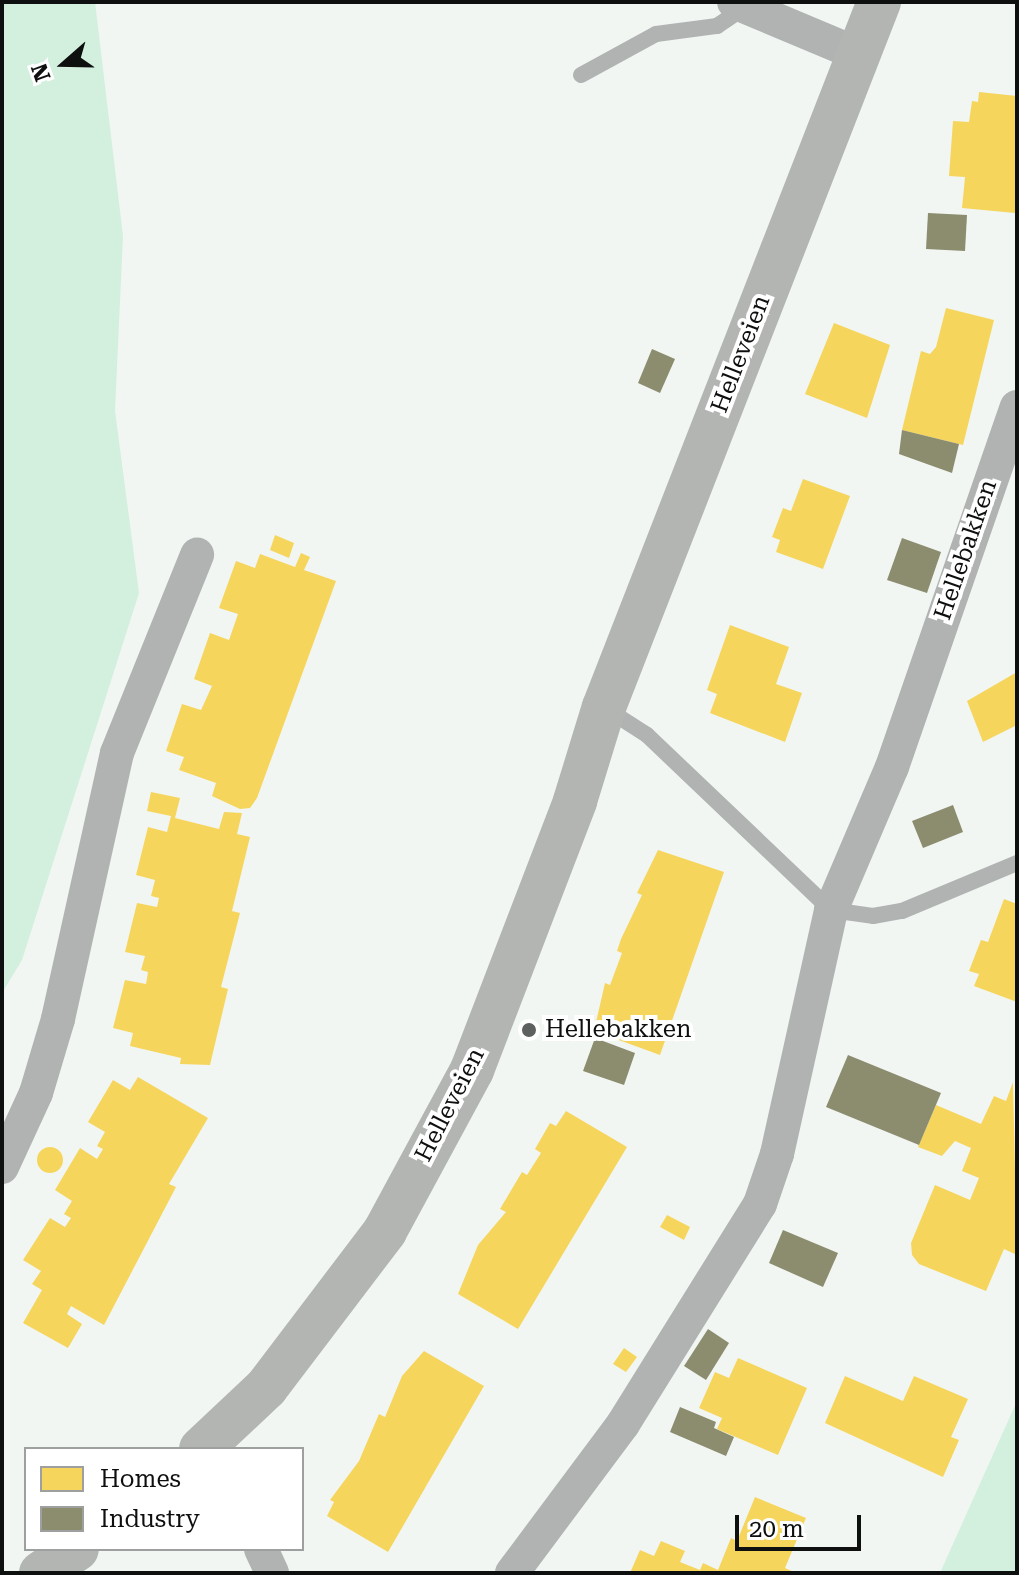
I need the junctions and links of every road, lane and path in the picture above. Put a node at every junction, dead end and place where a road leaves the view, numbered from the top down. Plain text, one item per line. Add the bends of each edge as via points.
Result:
1 (879, 2) edge
2 (739, 5) edge
3 (858, 54) junction
4 (581, 75) dead end
5 (1016, 412) edge
6 (197, 555) dead end
7 (604, 707) junction
8 (1017, 863) edge
9 (831, 910) junction
10 (2, 1167) edge
11 (206, 1447) edge
12 (74, 1551) edge
13 (262, 1551) edge
14 (41, 1573) edge
15 (272, 1573) edge
16 (512, 1573) edge

1 - 3 main road, Helleveien
2 - 3 street
2 - 4 lane via 717,26 656,34
3 - 7 main road, Helleveien
5 - 9 street, Hellebakken via 892,767
6 - 10 street via 117,753 58,1019 36,1093
7 - 9 lane via 647,735
7 - 11 main road, Helleveien via 575,801 472,1070 385,1231 266,1388
8 - 9 lane via 902,911 873,916
9 - 16 street, Hellebakken via 777,1154 760,1204 704,1303 623,1424
12 - 14 main road
13 - 15 street

